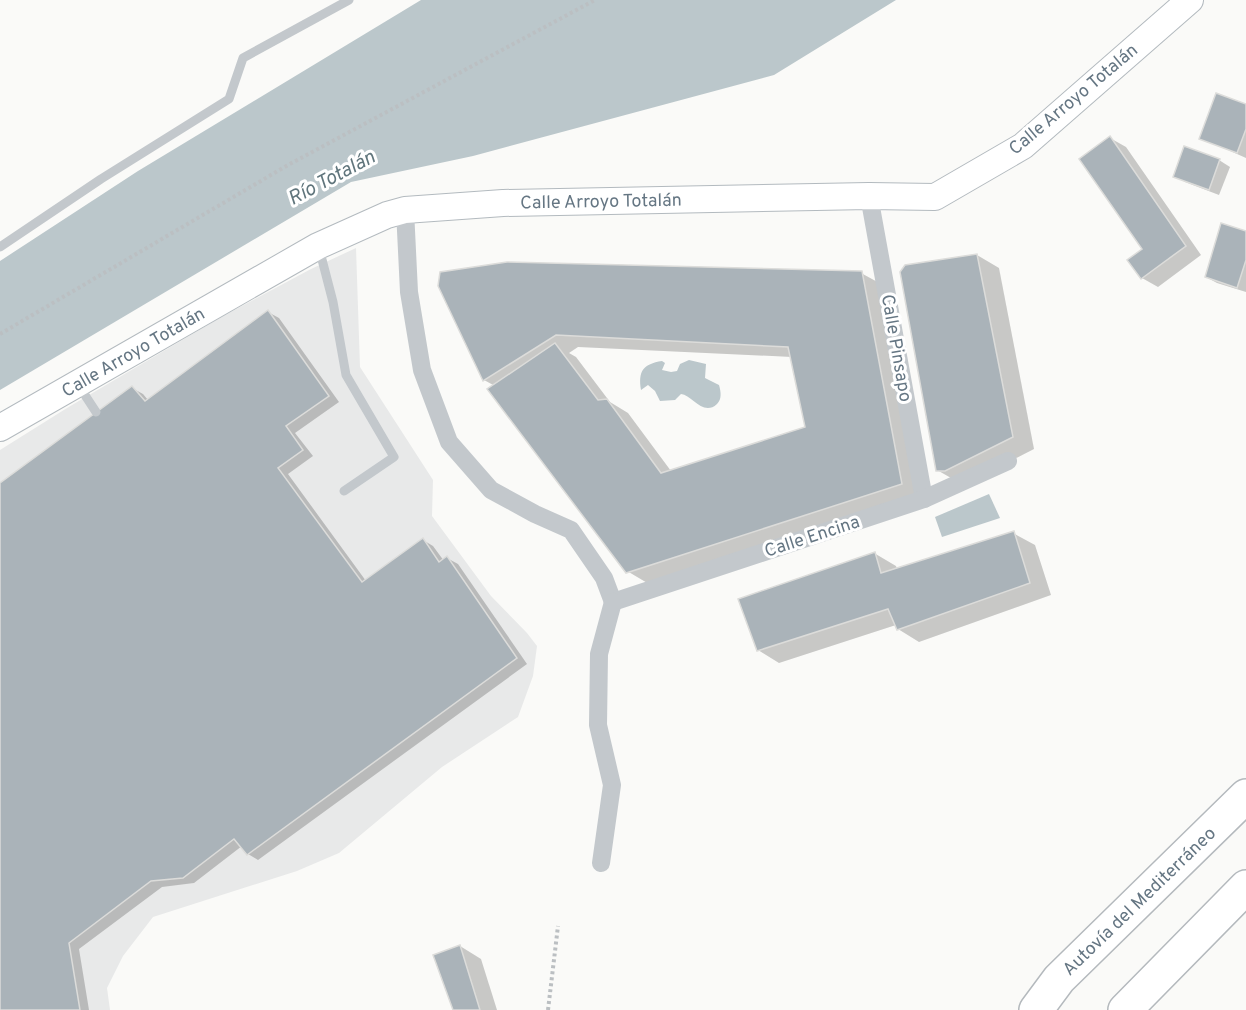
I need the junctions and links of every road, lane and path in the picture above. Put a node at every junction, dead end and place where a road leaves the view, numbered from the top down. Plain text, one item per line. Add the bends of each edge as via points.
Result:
1 (349, 0) edge
2 (595, 0) edge
3 (1190, 0) edge
4 (869, 196) junction
5 (405, 210) junction
6 (318, 246) junction
7 (0, 247) edge
8 (0, 334) edge
9 (78, 384) junction
10 (96, 412) dead end
11 (0, 428) edge
12 (1008, 461) dead end
13 (344, 491) dead end
14 (924, 499) junction
15 (613, 602) junction
16 (1246, 796) edge
17 (601, 863) dead end
18 (1246, 887) edge
19 (558, 926) dead end
20 (548, 1010) edge
21 (1036, 1010) edge
22 (1125, 1010) edge

1 - 7 lane via 243,58 230,99 100,179
2 - 8 path via 288,165
3 - 4 street, Calle Arroyo Totalán via 1023,146 935,197
4 - 5 street, Calle Arroyo Totalán via 503,202
4 - 14 street, Calle Pinsapo
5 - 6 street, Calle Arroyo Totalán
5 - 15 street via 409,292 422,370 449,442 491,490 571,530 604,578
6 - 9 street, Calle Arroyo Totalán
6 - 13 lane via 346,375 394,457
9 - 10 lane
9 - 11 street, Calle Arroyo Totalán
12 - 14 street, Calle Encina
14 - 15 street, Calle Encina
15 - 17 street via 599,654 598,725 612,785
16 - 21 highway, Autovía del Mediterráneo via 1059,979
18 - 22 highway
19 - 20 path

